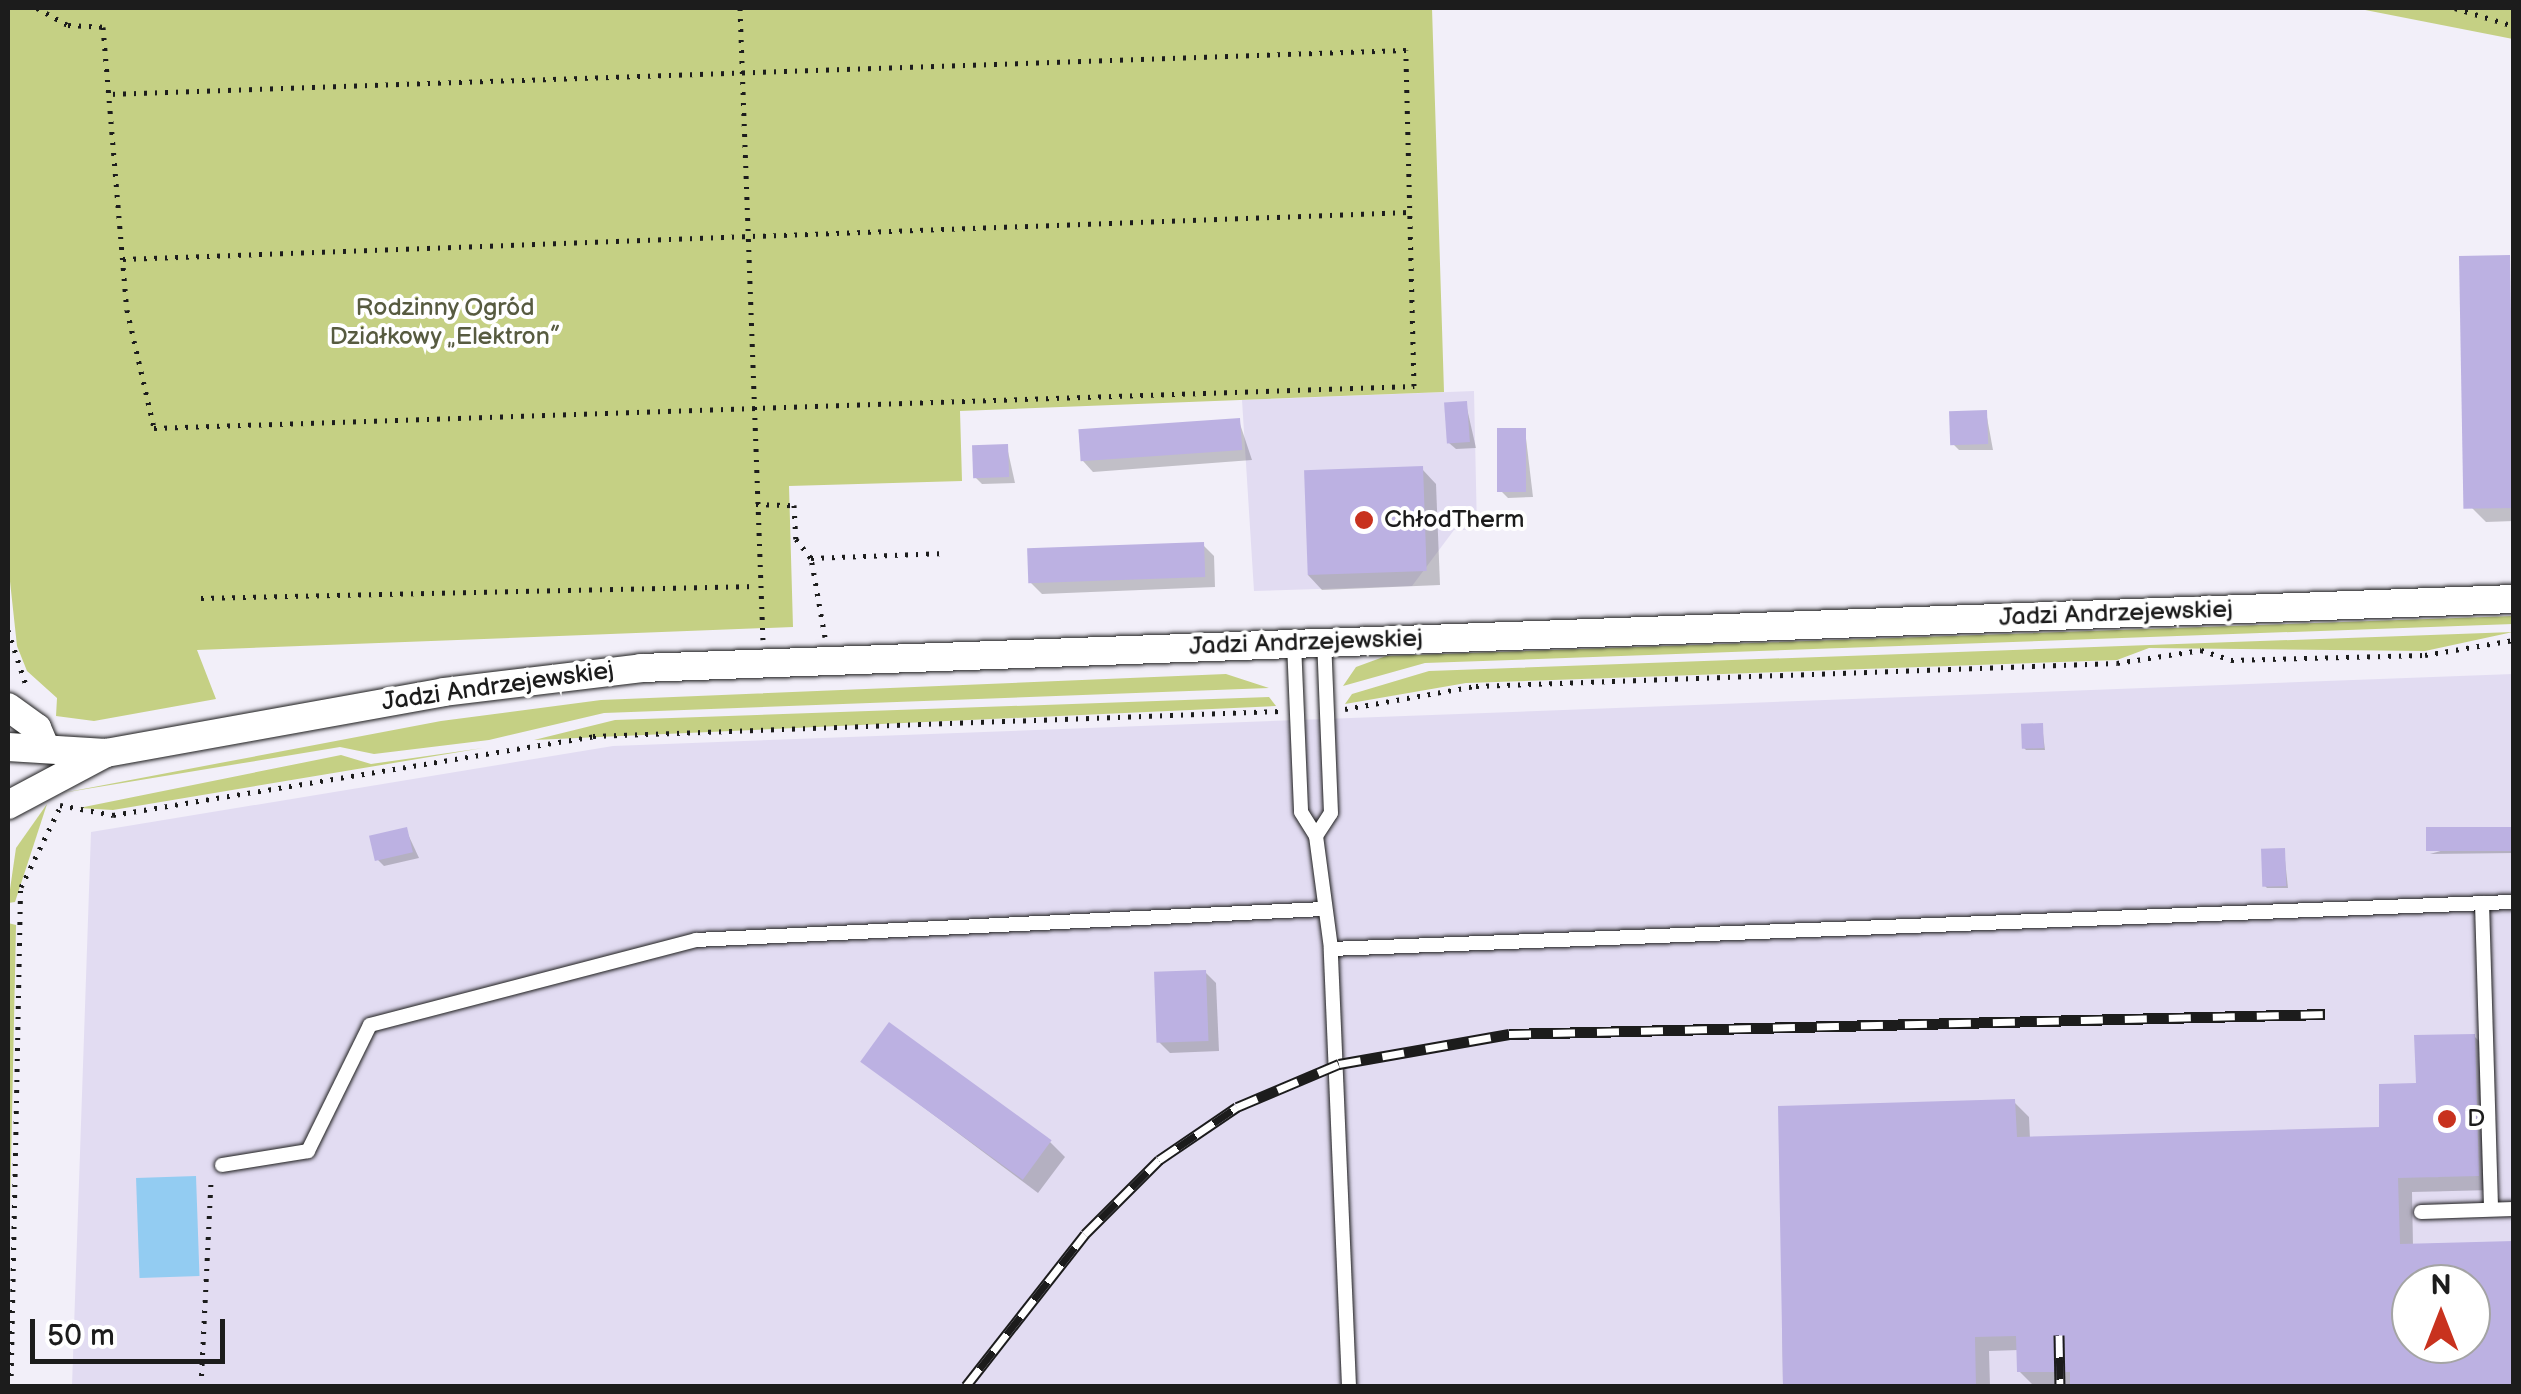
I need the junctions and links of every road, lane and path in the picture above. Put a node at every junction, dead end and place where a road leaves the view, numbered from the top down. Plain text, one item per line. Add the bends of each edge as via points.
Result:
1 (37, 8) edge
2 (740, 8) edge
3 (2455, 8) edge
4 (2514, 26) edge
5 (743, 71) junction
6 (109, 94) junction
7 (1409, 212) junction
8 (749, 238) junction
9 (123, 260) junction
10 (754, 407) junction
11 (755, 504) junction
12 (946, 553) dead end
13 (811, 558) junction
14 (757, 586) junction
15 (201, 598) dead end
16 (2514, 600) edge
17 (8, 630) edge
18 (1324, 642) junction
19 (1294, 643) junction
20 (826, 660) junction
21 (764, 662) junction
22 (36, 694) dead end
23 (8, 707) edge
24 (8, 747) edge
25 (45, 747) junction
26 (106, 753) junction
27 (8, 805) edge
28 (60, 806) dead end
29 (1316, 836) junction
30 (2514, 902) edge
31 (2482, 903) junction
32 (1323, 908) junction
33 (20, 912) junction
34 (8, 913) edge
35 (1331, 949) junction
36 (222, 1165) joint
37 (2514, 1208) edge
38 (2491, 1210) junction
39 (2421, 1212) dead end
40 (11, 1386) edge
41 (201, 1386) edge
42 (1348, 1386) edge

1 - 6 path via 68,25 103,28
2 - 5 path
3 - 4 path
5 - 6 path
5 - 7 path via 1406,50
5 - 8 path
6 - 9 path
7 - 8 path
7 - 10 path via 1414,386
8 - 9 path
8 - 10 path
9 - 10 path via 154,428
10 - 11 path
11 - 13 path via 794,504 796,538
11 - 14 path
12 - 13 path
13 - 20 path
14 - 15 path
14 - 21 path
16 - 18 street, Jadzi Andrzejewskiej
17 - 22 path via 18,672
18 - 19 street, Jadzi Andrzejewskiej
18 - 29 lane via 1331,813
19 - 20 street, Jadzi Andrzejewskiej
19 - 29 lane via 1301,812
20 - 21 street, Jadzi Andrzejewskiej
21 - 26 street, Jadzi Andrzejewskiej via 503,683
23 - 25 street via 37,728
24 - 25 street, Jadzi Andrzejewskiej
25 - 26 street, Jadzi Andrzejewskiej
26 - 27 street, Jadzi Andrzejewskiej
28 - 33 path via 26,864
29 - 32 lane
30 - 31 lane
31 - 35 lane
31 - 38 lane
32 - 35 lane
32 - 36 lane via 696,940 370,1025 308,1151
33 - 34 path
33 - 40 path
35 - 42 lane
36 - 41 path via 208,1194 213,1276
37 - 38 lane
38 - 39 lane

